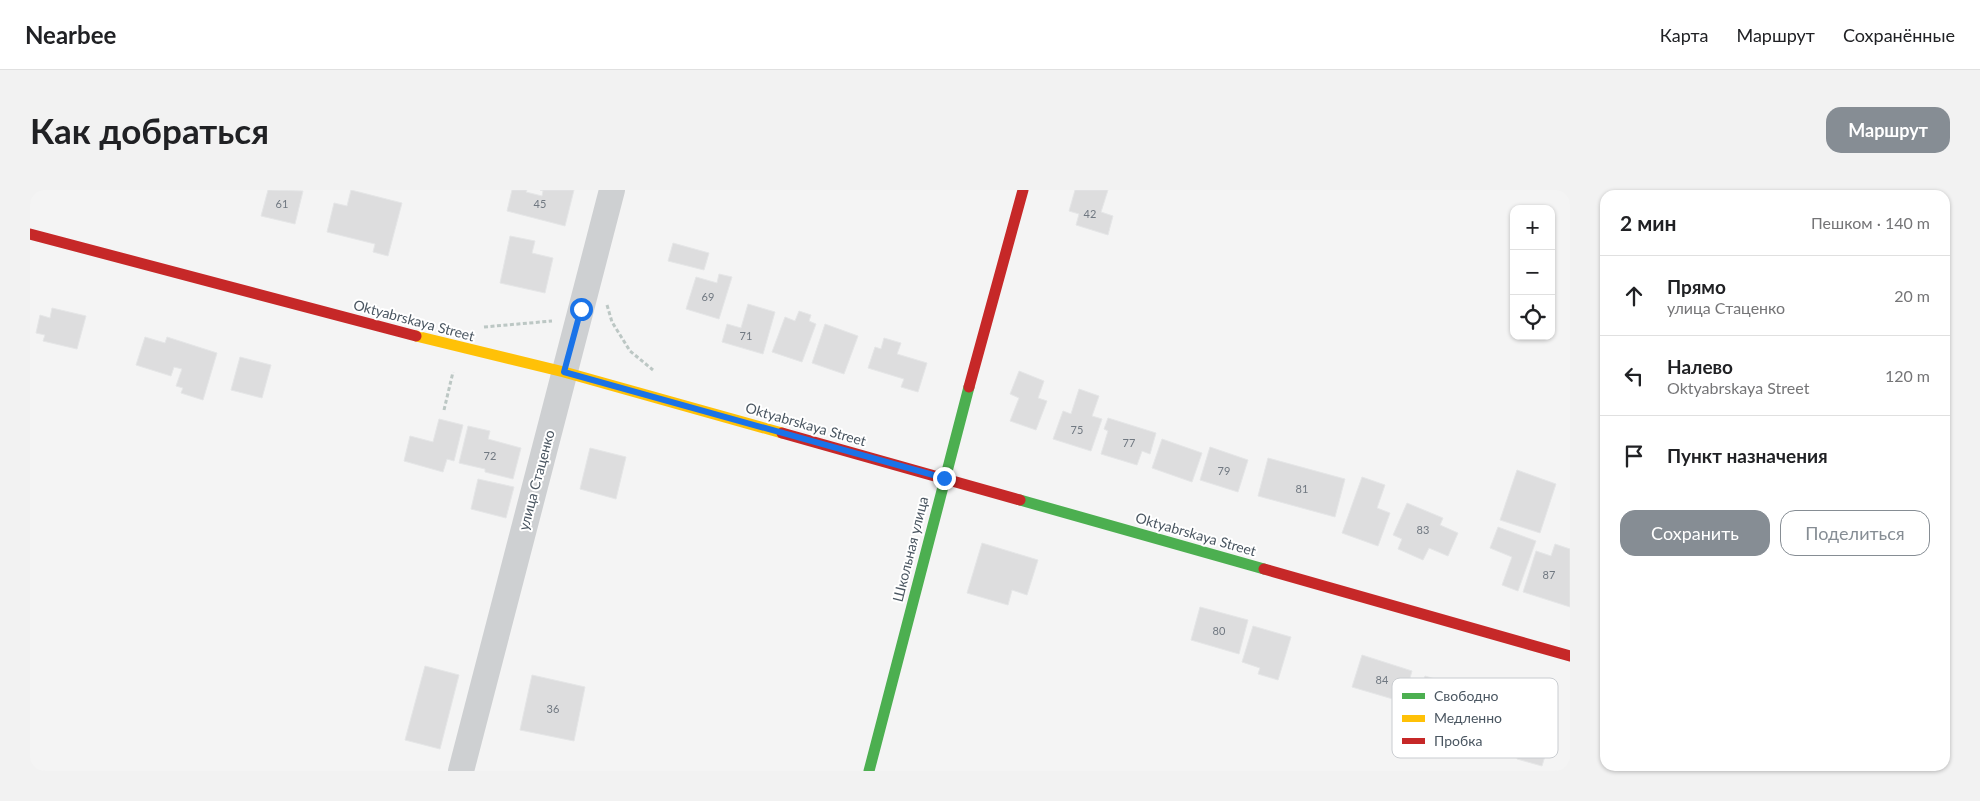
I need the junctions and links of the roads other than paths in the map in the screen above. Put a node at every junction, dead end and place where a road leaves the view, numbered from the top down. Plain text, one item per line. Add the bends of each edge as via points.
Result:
1 (612, 190) edge
2 (1023, 190) edge
3 (30, 234) edge
4 (564, 372) junction
5 (944, 478) junction
6 (1570, 656) edge
7 (461, 771) edge
8 (869, 771) edge

1 - 4 street, улица Стаценко
2 - 5 street, Школьная улица
3 - 4 street, Oktyabrskaya Street
4 - 5 street, Oktyabrskaya Street
4 - 7 street, улица Стаценко
5 - 6 street, Oktyabrskaya Street
5 - 8 street, Школьная улица

